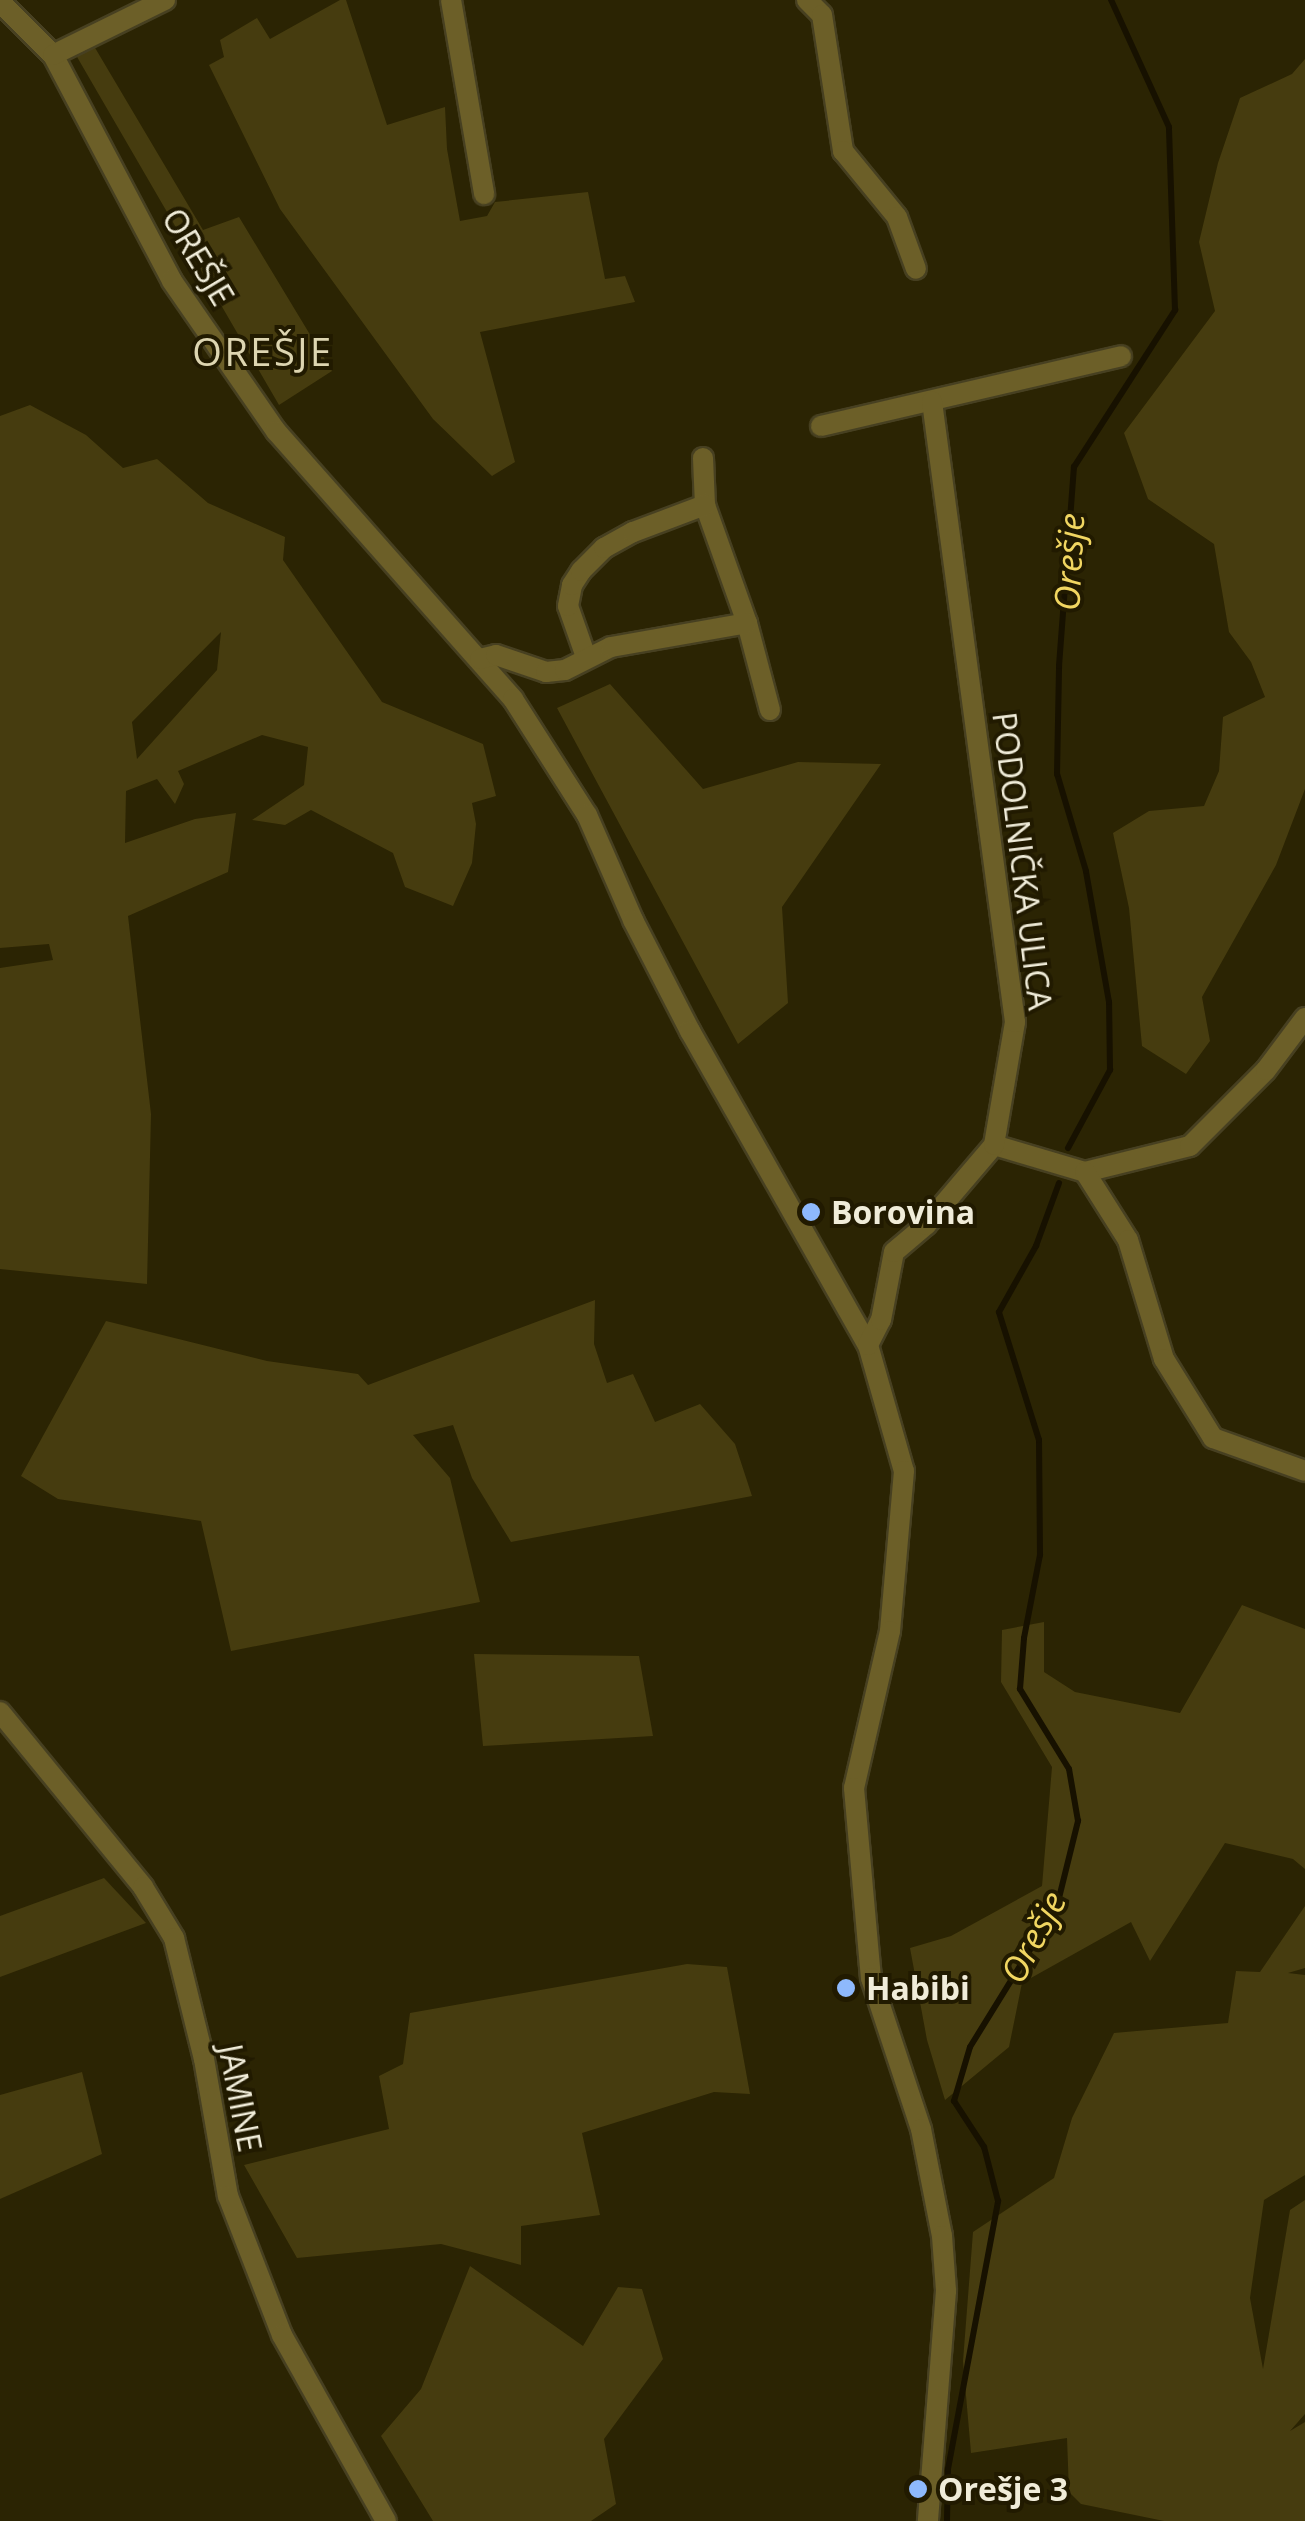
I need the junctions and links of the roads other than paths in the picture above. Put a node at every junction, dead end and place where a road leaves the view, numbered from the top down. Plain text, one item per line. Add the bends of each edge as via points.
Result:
1 (165, 0) edge
2 (451, 0) edge
3 (808, 0) edge
4 (0, 2) edge
5 (52, 55) junction
6 (484, 194) dead end
7 (916, 269) dead end
8 (1120, 356) dead end
9 (932, 402) junction
10 (821, 426) dead end
11 (704, 458) dead end
12 (704, 505) junction
13 (747, 623) junction
14 (586, 657) junction
15 (480, 659) junction
16 (770, 710) dead end
17 (1305, 1018) edge
18 (994, 1145) junction
19 (1085, 1172) junction
20 (868, 1345) junction
21 (1305, 1471) edge
22 (0, 1712) edge
23 (386, 2521) edge
24 (928, 2521) edge

1 - 5 street
2 - 6 street
3 - 7 street via 822,15 842,151 898,217
4 - 5 street, OREŠJE
5 - 15 street, OREŠJE via 172,281 276,431
8 - 9 street
9 - 10 street
9 - 18 street, PODOLNIČKA ULICA via 1014,1022
11 - 12 street
12 - 13 street
12 - 14 street via 632,532 581,571 568,606
13 - 14 street
13 - 16 street
14 - 15 street via 546,672 496,655
15 - 20 street, OREŠJE via 587,815 690,1031
17 - 19 street via 1266,1070 1190,1146
18 - 19 street
18 - 20 street via 894,1252
19 - 21 street via 1128,1240 1164,1359 1213,1438
20 - 24 street, OREŠJE via 904,1471 890,1631 854,1788 871,1978 921,2130 942,2236 946,2291
22 - 23 street, JAMINE via 143,1887 174,1938 228,2196 282,2335

